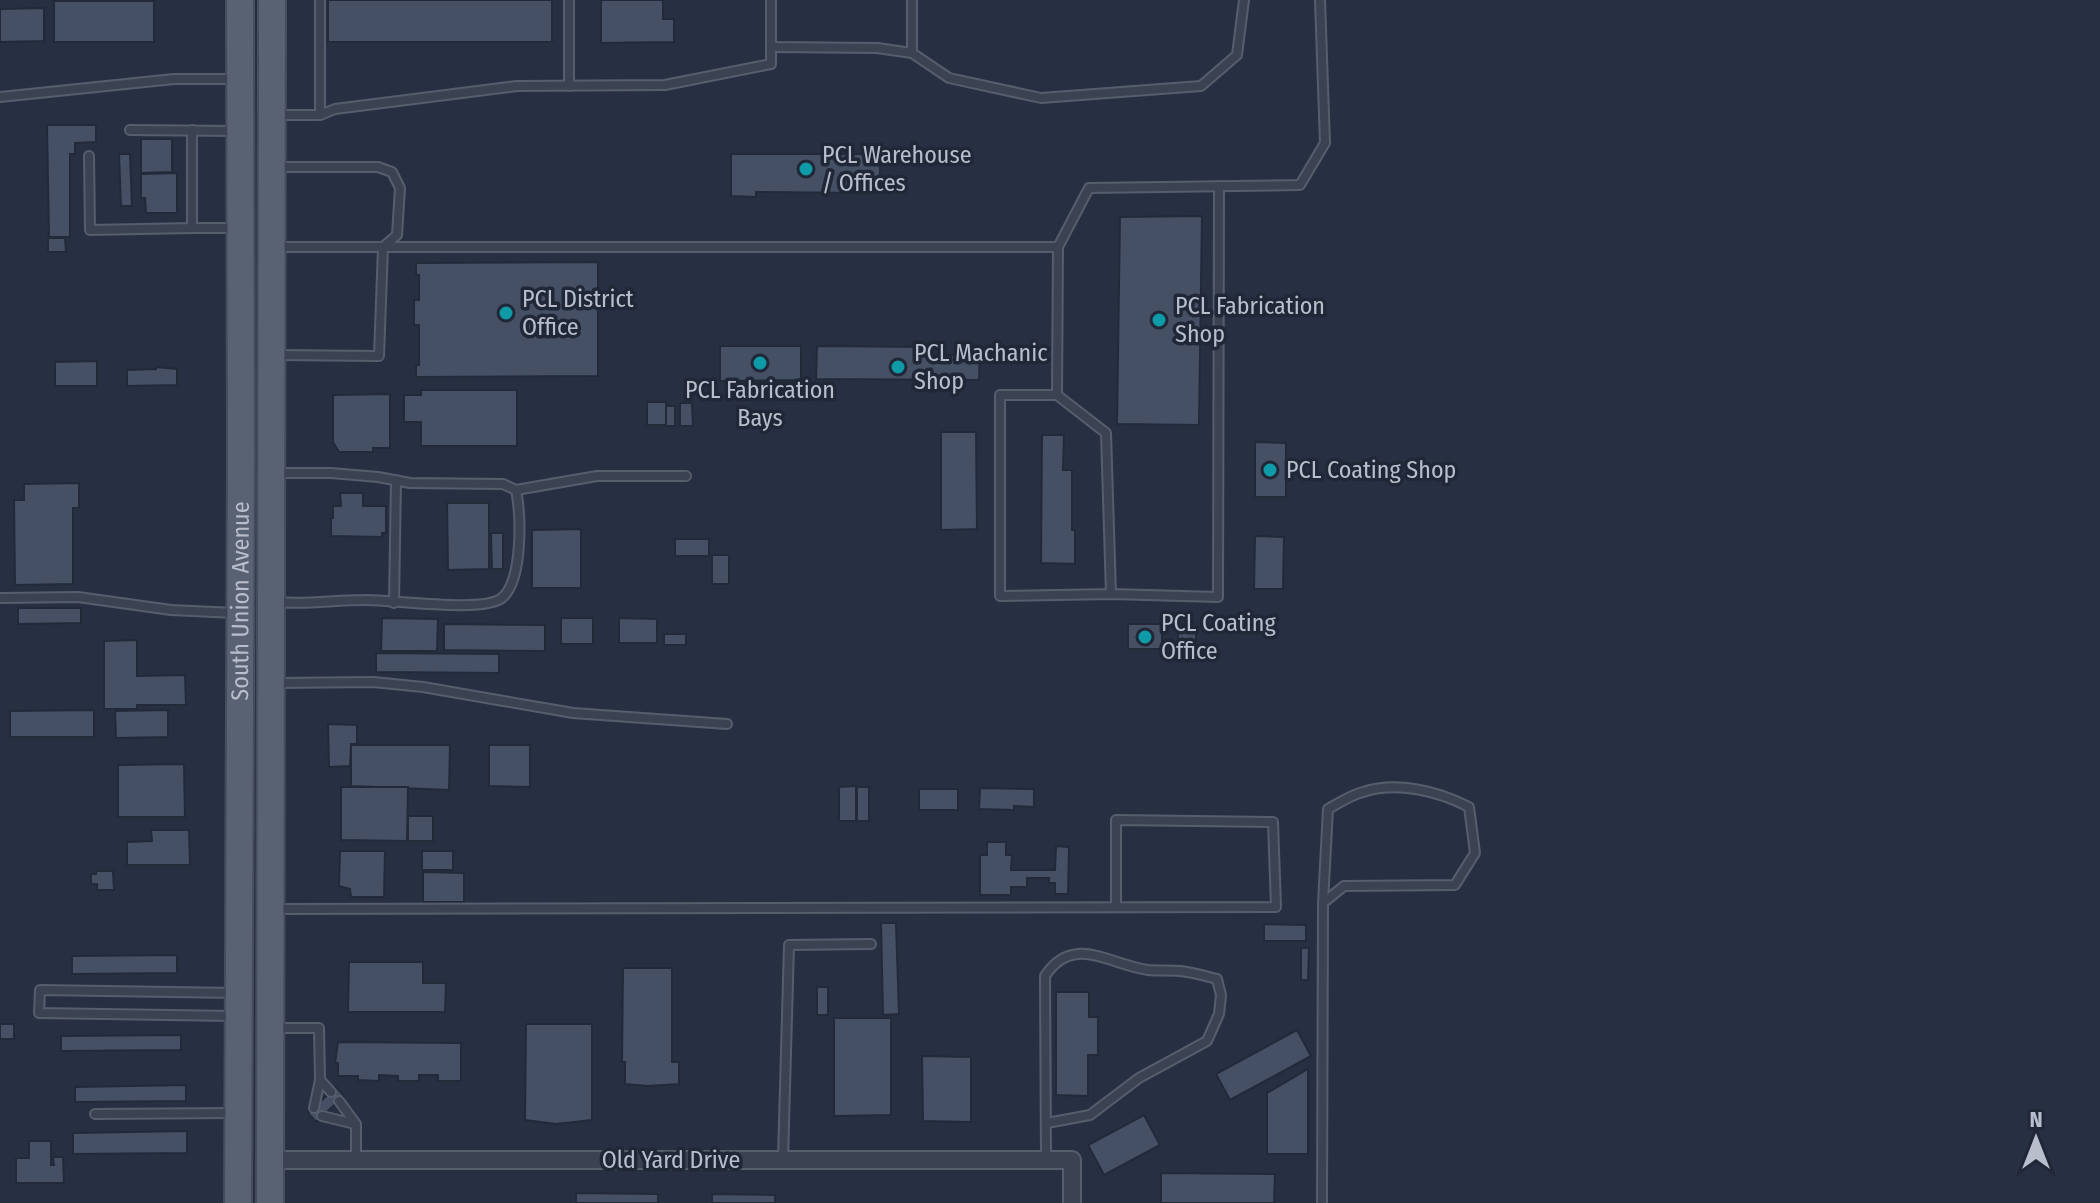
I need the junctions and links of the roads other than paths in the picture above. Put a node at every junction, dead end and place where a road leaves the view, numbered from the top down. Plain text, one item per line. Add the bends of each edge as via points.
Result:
1 (240, 0) edge
2 (259, 0) edge
3 (272, 0) edge
4 (320, 0) edge
5 (569, 0) edge
6 (771, 0) edge
7 (912, 0) edge
8 (1244, 0) edge
9 (1320, 0) edge
10 (272, 46) junction
11 (771, 47) junction
12 (912, 53) junction
13 (240, 79) junction
14 (569, 86) junction
15 (0, 97) edge
16 (272, 115) junction
17 (320, 115) junction
18 (130, 130) dead end
19 (192, 130) junction
20 (240, 131) junction
21 (89, 156) dead end
22 (272, 167) junction
23 (1219, 186) junction
24 (192, 228) junction
25 (240, 228) junction
26 (272, 247) junction
27 (383, 247) junction
28 (1058, 247) junction
29 (239, 294) junction
30 (271, 355) junction
31 (1057, 395) junction
32 (271, 419) junction
33 (241, 456) junction
34 (271, 473) junction
35 (686, 476) dead end
36 (396, 480) junction
37 (516, 490) junction
38 (1111, 594) junction
39 (0, 598) edge
40 (271, 602) junction
41 (394, 603) junction
42 (240, 614) junction
43 (271, 683) junction
44 (727, 724) dead end
45 (271, 792) junction
46 (1323, 903) junction
47 (1116, 907) junction
48 (271, 909) junction
49 (871, 944) dead end
50 (238, 1005) junction
51 (271, 1028) junction
52 (320, 1080) junction
53 (331, 1092) dead end
54 (339, 1101) dead end
55 (314, 1108) dead end
56 (238, 1113) junction
57 (95, 1114) dead end
58 (322, 1116) dead end
59 (1047, 1123) junction
60 (356, 1124) junction
61 (270, 1160) junction
62 (356, 1160) junction
63 (783, 1160) junction
64 (1046, 1160) junction
65 (238, 1203) edge
66 (270, 1203) edge
67 (1072, 1203) edge
68 (1322, 1203) edge

1 - 13 main road, South Union Avenue
2 - 10 main road
3 - 10 main road, South Union Avenue
4 - 17 lane
5 - 14 lane
6 - 11 lane
7 - 12 lane
8 - 12 lane via 1237,55 1201,86 1041,98 949,78
9 - 23 lane via 1325,143 1300,185
10 - 16 main road, South Union Avenue
11 - 12 lane
11 - 14 lane via 771,64 733,73 665,85
13 - 15 lane via 174,79
13 - 20 main road, South Union Avenue
13 - 26 main road via 250,81 254,93 254,210 258,228
14 - 17 lane via 517,86
16 - 17 lane
16 - 22 main road, South Union Avenue
18 - 19 lane
19 - 20 lane
19 - 24 lane
20 - 25 main road, South Union Avenue
21 - 24 lane via 90,230
22 - 26 main road, South Union Avenue
22 - 27 lane via 378,167 392,172 400,188 397,235
23 - 28 lane via 1089,188
23 - 38 lane via 1218,597
24 - 25 lane
25 - 29 main road, South Union Avenue
26 - 27 lane
26 - 30 main road, South Union Avenue
27 - 28 lane
27 - 30 lane via 379,356
28 - 31 lane
29 - 32 main road via 254,311 256,364
29 - 33 main road, South Union Avenue
30 - 32 main road, South Union Avenue
31 - 38 lane via 1106,433
31 - 38 lane via 1000,395 1000,596
32 - 34 main road, South Union Avenue
33 - 40 main road via 255,476 255,591
33 - 42 main road, South Union Avenue
34 - 36 lane
34 - 40 main road, South Union Avenue
35 - 37 lane via 597,476
36 - 37 lane via 503,484
36 - 41 lane
37 - 41 lane via 519,542 506,595 494,604
39 - 42 lane via 78,597
40 - 41 lane
40 - 43 main road, South Union Avenue
42 - 45 main road via 253,632 255,767 258,780
42 - 50 main road, South Union Avenue
43 - 44 lane via 373,682 573,713
43 - 45 main road, South Union Avenue
45 - 48 main road, South Union Avenue
46 - 46 lane via 1344,886 1455,885 1475,853 1469,807 1443,794 1402,788 1364,791 1328,809
46 - 68 lane
47 - 47 lane via 1276,907 1273,822 1116,820
47 - 48 lane
48 - 51 main road, South Union Avenue
49 - 63 lane via 789,945
50 - 50 lane via 40,990 39,1013
50 - 56 main road, South Union Avenue
51 - 52 lane via 319,1028
51 - 61 main road, South Union Avenue
52 - 53 lane
52 - 55 lane
54 - 60 lane
56 - 57 lane
56 - 65 main road, South Union Avenue
58 - 60 lane
59 - 59 lane via 1045,976 1054,962 1090,953 1147,970 1217,979 1219,1014 1207,1041 1139,1078 1090,1115
59 - 64 lane
60 - 62 lane
61 - 62 street, Old Yard Drive
61 - 66 main road, South Union Avenue
62 - 63 street, Old Yard Drive
63 - 64 street, Old Yard Drive
64 - 67 street, Old Yard Drive via 1072,1160

